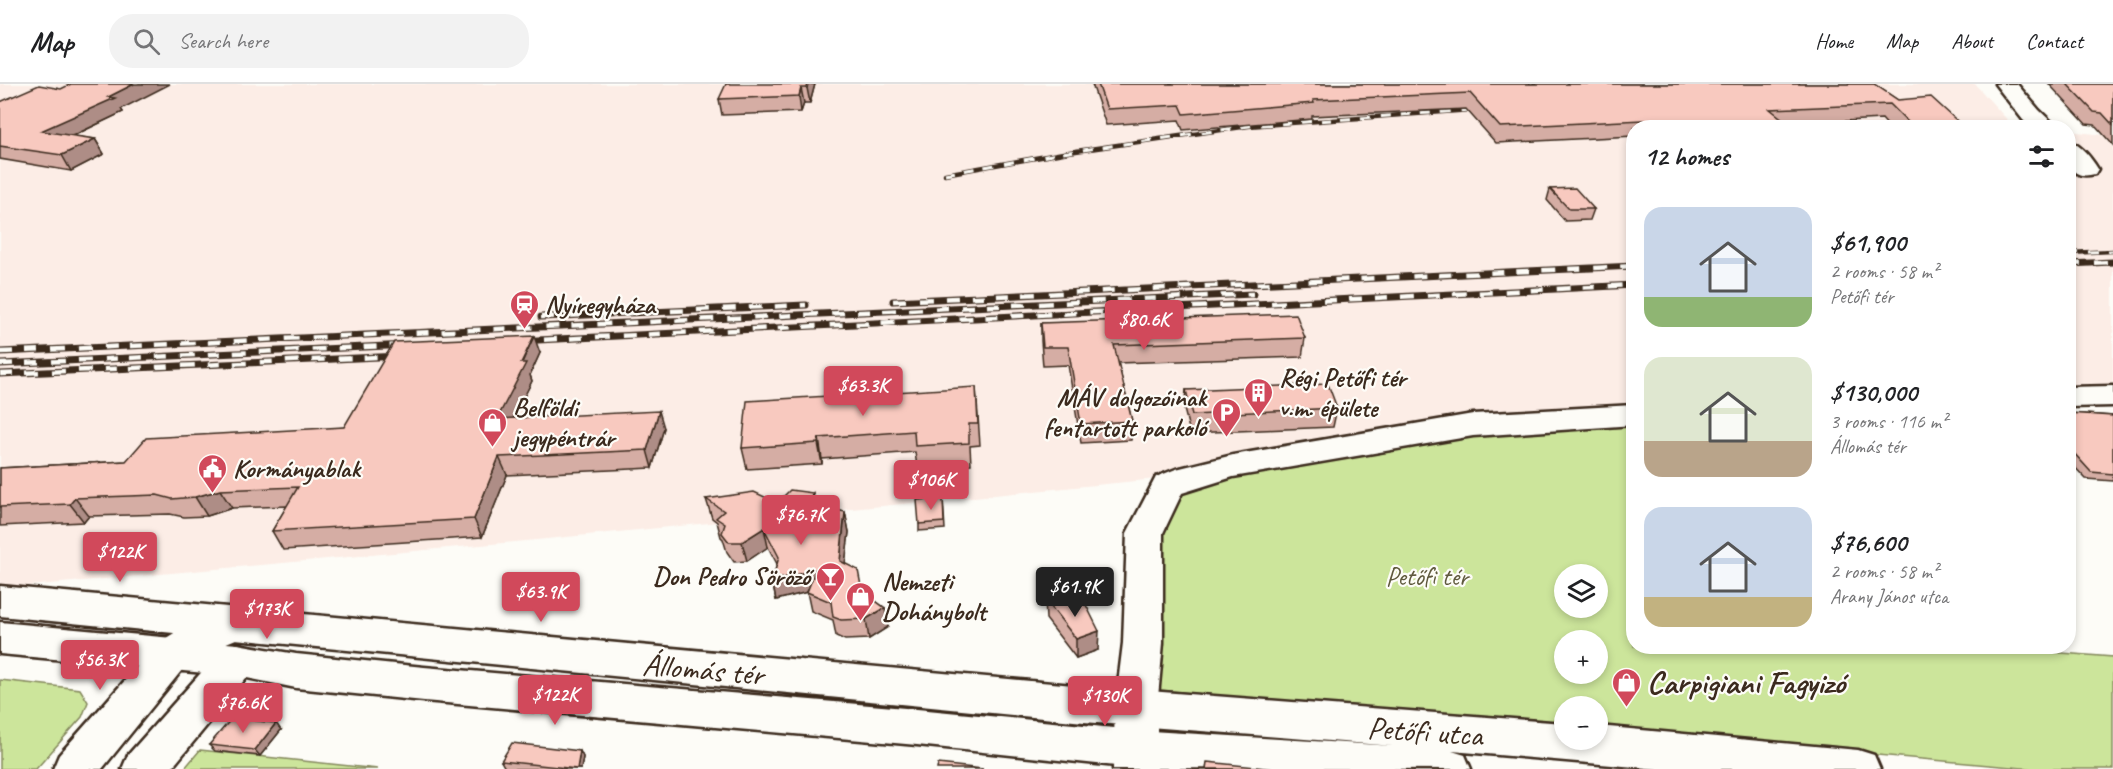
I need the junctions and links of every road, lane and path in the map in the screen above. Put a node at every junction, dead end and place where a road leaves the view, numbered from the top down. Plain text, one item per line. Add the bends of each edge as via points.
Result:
1 (2006, 84) edge
2 (2037, 120) edge
3 (2076, 157) edge
4 (2086, 169) dead end
5 (2113, 396) edge
6 (2076, 397) edge
7 (1626, 416) edge
8 (0, 601) edge
9 (0, 638) edge
10 (235, 641) junction
11 (172, 654) junction
12 (1135, 742) edge
13 (75, 769) edge
14 (144, 769) edge
15 (1449, 769) edge
16 (1858, 769) edge

1 - 2 main road
3 - 4 main road
5 - 6 main road
7 - 12 main road via 1473,425 1233,466 1168,485 1145,533 1143,643
8 - 10 main road, Állomás tér
9 - 11 main road, Állomás tér
10 - 11 main road, Állomás tér
10 - 12 main road, Állomás tér via 296,671 929,728
10 - 14 main road
11 - 13 main road
12 - 15 main road, Petőfi utca
12 - 16 main road, Petőfi utca via 1552,740

